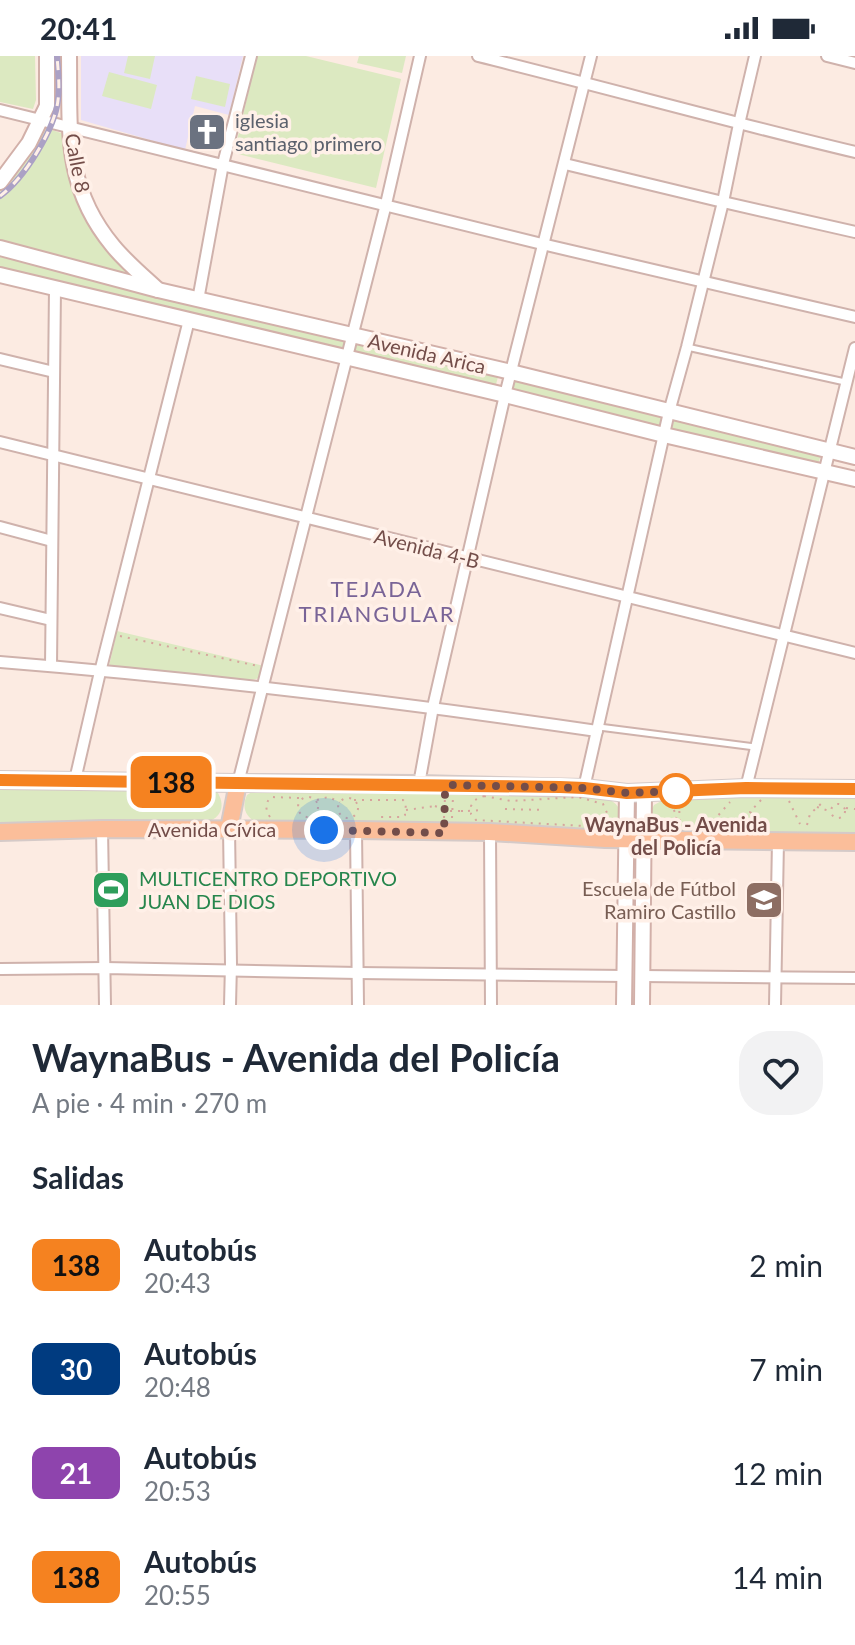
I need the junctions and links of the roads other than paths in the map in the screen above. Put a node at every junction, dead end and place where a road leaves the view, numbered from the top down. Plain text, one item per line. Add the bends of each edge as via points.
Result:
1 (47, 56) edge
2 (69, 56) edge
3 (251, 56) edge
4 (420, 56) edge
5 (478, 56) edge
6 (591, 56) edge
7 (755, 56) edge
8 (827, 56) edge
9 (855, 63) edge
10 (585, 82) junction
11 (0, 110) edge
12 (41, 119) junction
13 (739, 124) junction
14 (70, 127) junction
15 (855, 152) edge
16 (223, 164) junction
17 (565, 164) junction
18 (0, 182) edge
19 (723, 202) junction
20 (386, 204) junction
21 (855, 232) edge
22 (542, 244) junction
23 (0, 248) edge
24 (0, 275) edge
25 (703, 283) junction
26 (55, 288) junction
27 (158, 290) junction
28 (198, 300) junction
29 (855, 317) edge
30 (189, 320) junction
31 (353, 337) junction
32 (687, 347) junction
33 (855, 348) edge
34 (0, 359) edge
35 (346, 359) junction
36 (54, 372) junction
37 (511, 372) junction
38 (846, 382) junction
39 (505, 395) junction
40 (669, 412) junction
41 (664, 435) junction
42 (0, 442) edge
43 (829, 451) junction
44 (53, 455) junction
45 (855, 457) edge
46 (823, 471) junction
47 (149, 478) junction
48 (855, 479) edge
49 (305, 519) junction
50 (0, 527) edge
51 (52, 541) junction
52 (469, 558) junction
53 (628, 597) junction
54 (0, 608) edge
55 (51, 620) junction
56 (784, 637) junction
57 (855, 653) edge
58 (0, 662) edge
59 (51, 666) junction
60 (100, 672) junction
61 (263, 688) junction
62 (433, 707) junction
63 (597, 729) junction
64 (756, 747) junction
65 (0, 780) edge
66 (75, 780) junction
67 (238, 783) junction
68 (419, 784) junction
69 (584, 788) junction
70 (746, 788) junction
71 (855, 789) edge
72 (627, 793) junction
73 (644, 793) junction
74 (358, 821) junction
75 (102, 829) junction
76 (229, 829) junction
77 (0, 832) edge
78 (490, 832) junction
79 (627, 839) junction
80 (644, 840) junction
81 (778, 841) junction
82 (855, 842) edge
83 (105, 968) junction
84 (0, 969) edge
85 (231, 971) junction
86 (358, 973) junction
87 (491, 975) junction
88 (625, 976) junction
89 (642, 976) junction
90 (775, 977) junction
91 (855, 978) edge
92 (105, 1005) edge
93 (230, 1005) edge
94 (358, 1005) edge
95 (491, 1005) edge
96 (624, 1005) edge
97 (642, 1005) edge
98 (775, 1005) edge

1 - 12 street, Calle 8 via 47,106
2 - 14 street, Calle 8
3 - 16 street
4 - 20 street
5 - 10 street
6 - 10 street
7 - 13 street
8 - 9 street
10 - 13 street
10 - 17 street
11 - 12 street
12 - 14 street
12 - 18 street, Calle 8
13 - 15 street
13 - 19 street
14 - 16 street
14 - 27 street, Calle 8 via 78,186 93,219
16 - 20 street
16 - 28 street
17 - 19 street
17 - 22 street
19 - 21 street
19 - 25 street
20 - 22 street
20 - 31 street
22 - 25 street
22 - 37 street
23 - 27 street, Avenida Arica
24 - 26 street, Avenida Arica
25 - 29 street
25 - 32 street
26 - 30 street, Avenida Arica
26 - 36 street
27 - 28 street, Avenida Arica
28 - 31 street, Avenida Arica
30 - 35 street, Avenida Arica
30 - 47 street
31 - 35 street
31 - 37 street, Avenida Arica
32 - 38 lane
32 - 40 street
33 - 38 street
34 - 36 street
35 - 39 street, Avenida Arica
35 - 49 street
36 - 44 street
37 - 39 street
37 - 40 street, Avenida Arica
38 - 43 street
39 - 41 street, Avenida Arica
39 - 52 street
40 - 41 street
40 - 43 street, Avenida Arica
41 - 46 street, Avenida Arica
41 - 53 street
42 - 44 street, Avenida 4-B
43 - 45 street, Avenida Arica
43 - 46 street
44 - 47 street, Avenida 4-B
44 - 51 street
46 - 48 street, Avenida Arica
46 - 56 street
47 - 49 street, Avenida 4-B
47 - 60 street
49 - 52 street, Avenida 4-B
49 - 61 street
50 - 51 street
51 - 55 street
52 - 53 street, Avenida 4-B
52 - 62 street
53 - 56 street, Avenida 4-B
53 - 63 street
54 - 55 street
55 - 59 street
56 - 57 street, Avenida 4-B
56 - 64 street
58 - 59 street
59 - 60 street
60 - 61 street
60 - 66 street
61 - 62 street
61 - 67 street
62 - 63 street
62 - 68 street
63 - 64 lane
63 - 69 street
64 - 70 street
65 - 66 main road
66 - 67 main road
67 - 68 main road
67 - 76 main road
68 - 69 main road
69 - 72 main road
70 - 71 main road
70 - 73 main road
72 - 73 main road
72 - 79 street
73 - 80 street
74 - 76 main road, Avenida Cívica
74 - 78 main road, Avenida Cívica via 448,833
74 - 86 street
75 - 76 main road, Avenida Cívica
75 - 77 main road, Avenida Cívica
75 - 83 street
76 - 85 street
78 - 79 main road, Avenida Cívica
78 - 87 street
79 - 80 main road, Avenida Cívica
79 - 88 street
80 - 81 main road, Avenida Cívica
80 - 89 street
81 - 82 main road, Avenida Cívica
81 - 90 street
83 - 84 street
83 - 85 street
83 - 92 street
85 - 86 street
85 - 93 street
86 - 87 street
86 - 94 street
87 - 88 street
87 - 95 street
88 - 89 street
88 - 96 street
89 - 90 street
89 - 97 street
90 - 91 street
90 - 98 street

